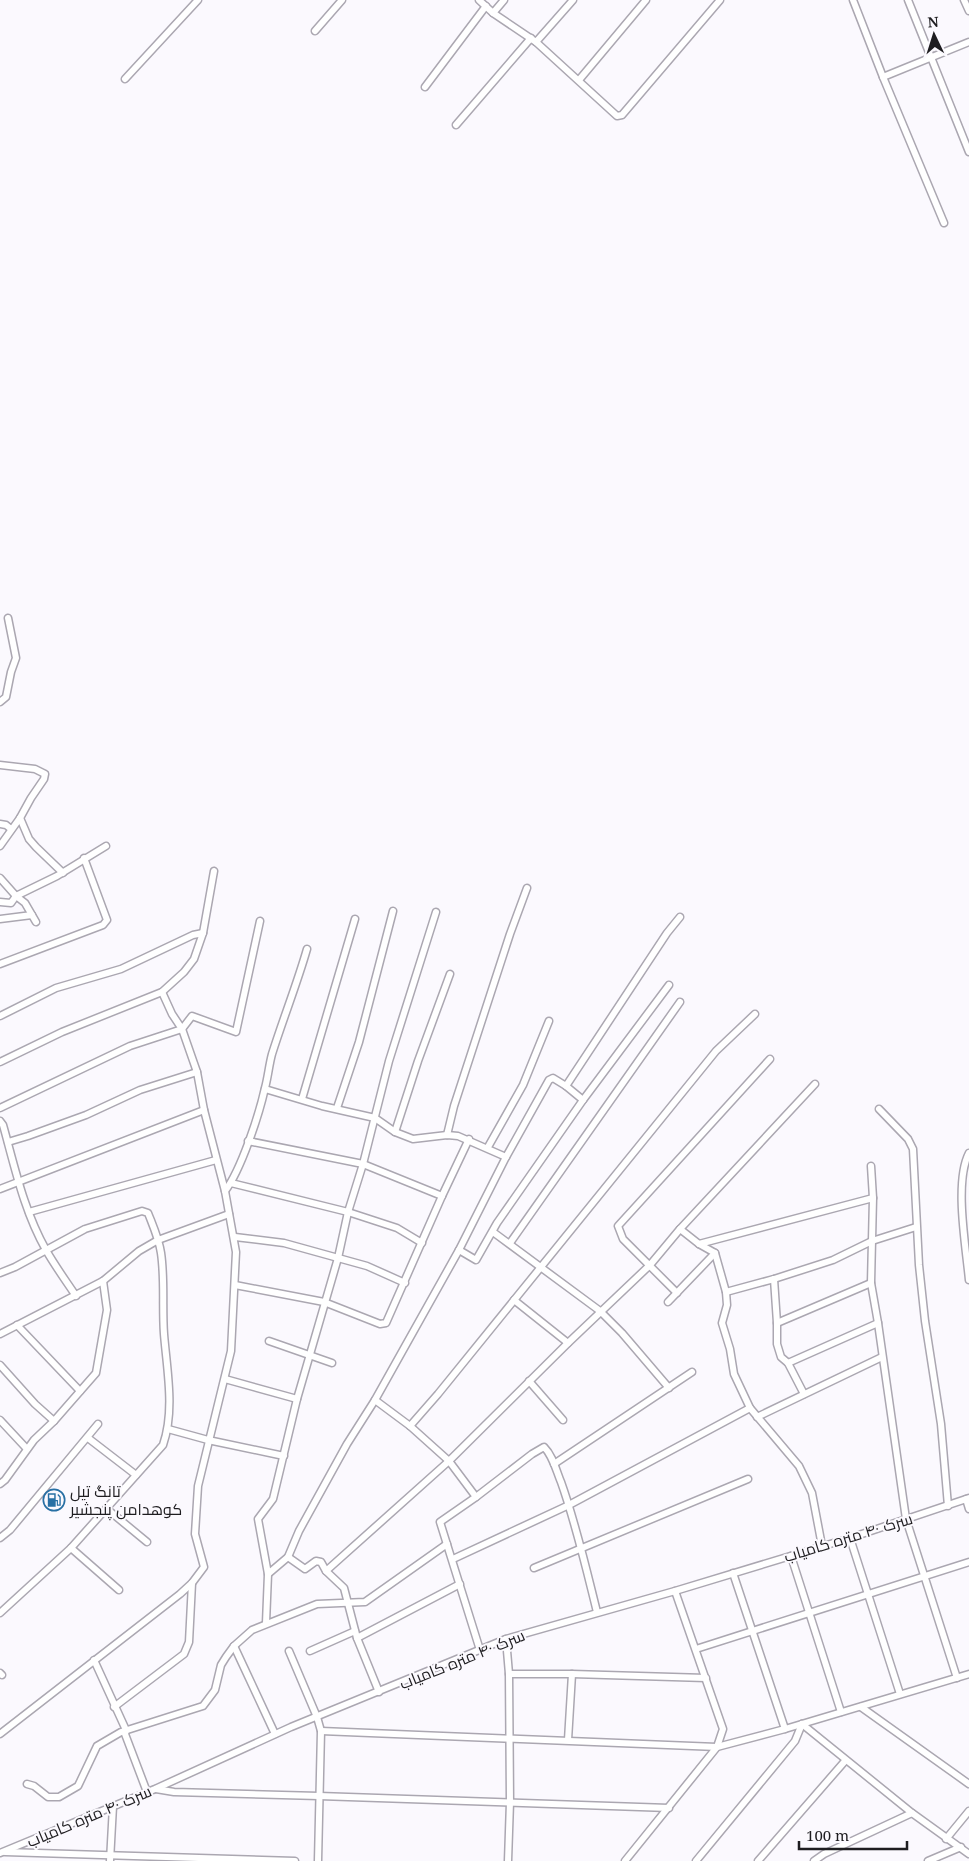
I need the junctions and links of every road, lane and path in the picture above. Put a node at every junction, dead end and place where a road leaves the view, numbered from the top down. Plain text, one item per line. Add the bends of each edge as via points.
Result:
1 (198, 0) edge
2 (342, 0) edge
3 (479, 0) edge
4 (504, 0) edge
5 (573, 0) edge
6 (646, 0) edge
7 (720, 0) edge
8 (853, 0) edge
9 (908, 0) edge
10 (964, 0) edge
11 (486, 6) junction
12 (969, 11) edge
13 (493, 13) junction
14 (314, 30) dead end
15 (533, 40) junction
16 (969, 42) edge
17 (930, 56) junction
18 (883, 77) junction
19 (125, 79) dead end
20 (579, 80) junction
21 (426, 87) dead end
22 (456, 125) dead end
23 (969, 152) edge
24 (944, 223) dead end
25 (8, 618) dead end
26 (0, 702) edge
27 (0, 765) edge
28 (20, 818) junction
29 (0, 824) edge
30 (11, 828) junction
31 (0, 846) edge
32 (106, 846) dead end
33 (84, 858) junction
34 (214, 871) dead end
35 (63, 872) junction
36 (0, 878) edge
37 (526, 888) dead end
38 (16, 896) junction
39 (0, 902) edge
40 (393, 911) dead end
41 (436, 912) dead end
42 (32, 915) junction
43 (680, 917) dead end
44 (0, 919) edge
45 (355, 919) dead end
46 (260, 921) dead end
47 (36, 922) dead end
48 (203, 933) junction
49 (307, 949) dead end
50 (0, 964) edge
51 (450, 974) dead end
52 (669, 985) dead end
53 (162, 992) junction
54 (680, 1002) dead end
55 (755, 1014) dead end
56 (0, 1016) edge
57 (549, 1021) dead end
58 (182, 1029) junction
59 (770, 1059) dead end
60 (0, 1062) edge
61 (196, 1072) junction
62 (815, 1084) dead end
63 (566, 1086) junction
64 (265, 1089) junction
65 (302, 1099) junction
66 (583, 1100) junction
67 (0, 1108) edge
68 (337, 1108) junction
69 (878, 1109) dead end
70 (204, 1110) junction
71 (375, 1118) junction
72 (1, 1124) edge
73 (395, 1132) junction
74 (447, 1135) junction
75 (469, 1140) junction
76 (248, 1141) junction
77 (8, 1142) junction
78 (488, 1147) junction
79 (969, 1154) edge
80 (506, 1157) junction
81 (216, 1160) junction
82 (363, 1164) junction
83 (871, 1166) dead end
84 (18, 1181) junction
85 (231, 1183) junction
86 (0, 1189) edge
87 (225, 1191) junction
88 (442, 1196) junction
89 (873, 1198) junction
90 (29, 1212) junction
91 (348, 1212) junction
92 (230, 1214) junction
93 (916, 1227) junction
94 (680, 1229) junction
95 (493, 1232) junction
96 (235, 1237) junction
97 (158, 1240) junction
98 (872, 1242) junction
99 (422, 1243) junction
100 (510, 1243) junction
101 (699, 1244) junction
102 (46, 1250) junction
103 (460, 1250) junction
104 (715, 1253) junction
105 (338, 1258) junction
106 (650, 1265) junction
107 (540, 1266) junction
108 (0, 1273) edge
109 (774, 1279) junction
110 (969, 1280) edge
111 (103, 1281) junction
112 (404, 1283) junction
113 (871, 1283) junction
114 (235, 1285) junction
115 (726, 1292) junction
116 (677, 1293) junction
117 (76, 1296) junction
118 (514, 1300) junction
119 (324, 1302) junction
120 (668, 1302) dead end
121 (600, 1311) junction
122 (777, 1323) junction
123 (878, 1323) junction
124 (17, 1325) junction
125 (0, 1334) edge
126 (269, 1341) dead end
127 (568, 1343) junction
128 (310, 1354) junction
129 (882, 1357) junction
130 (332, 1362) dead end
131 (788, 1363) junction
132 (0, 1365) edge
133 (692, 1372) dead end
134 (225, 1379) junction
135 (529, 1382) junction
136 (669, 1388) junction
137 (80, 1391) junction
138 (804, 1394) junction
139 (297, 1399) junction
140 (376, 1400) junction
141 (750, 1408) junction
142 (757, 1417) junction
143 (0, 1420) edge
144 (563, 1420) dead end
145 (54, 1422) junction
146 (98, 1424) dead end
147 (410, 1426) junction
148 (168, 1429) junction
149 (88, 1438) junction
150 (208, 1440) junction
151 (27, 1449) junction
152 (284, 1456) junction
153 (449, 1461) junction
154 (554, 1464) junction
155 (136, 1475) junction
156 (2, 1479) edge
157 (748, 1479) dead end
158 (476, 1497) junction
159 (967, 1499) edge
160 (569, 1504) junction
161 (948, 1506) junction
162 (107, 1509) junction
163 (969, 1509) edge
164 (906, 1520) junction
165 (0, 1538) edge
166 (850, 1538) junction
167 (147, 1542) dead end
168 (448, 1544) junction
169 (822, 1546) junction
170 (71, 1548) junction
171 (581, 1548) junction
172 (791, 1556) junction
173 (288, 1557) junction
174 (453, 1559) junction
175 (969, 1562) edge
176 (534, 1568) dead end
177 (326, 1572) junction
178 (733, 1573) junction
179 (268, 1574) junction
180 (924, 1576) junction
181 (192, 1583) junction
182 (460, 1584) junction
183 (119, 1590) dead end
184 (676, 1591) junction
185 (868, 1594) junction
186 (349, 1603) junction
187 (597, 1612) junction
188 (809, 1612) junction
189 (0, 1613) edge
190 (266, 1623) junction
191 (752, 1630) junction
192 (356, 1635) junction
193 (506, 1638) junction
194 (234, 1646) junction
195 (696, 1649) junction
196 (480, 1650) junction
197 (289, 1651) dead end
198 (310, 1651) dead end
199 (94, 1660) junction
200 (509, 1674) junction
201 (572, 1674) junction
202 (969, 1674) edge
203 (706, 1678) junction
204 (958, 1678) junction
205 (379, 1692) junction
206 (900, 1694) junction
207 (114, 1707) junction
208 (861, 1707) junction
209 (841, 1712) junction
210 (317, 1717) junction
211 (802, 1724) junction
212 (785, 1729) junction
213 (126, 1730) junction
214 (321, 1732) junction
215 (0, 1734) edge
216 (275, 1734) junction
217 (508, 1739) junction
218 (568, 1740) junction
219 (717, 1747) junction
220 (845, 1760) junction
221 (27, 1784) dead end
222 (969, 1784) edge
223 (155, 1788) junction
224 (147, 1792) junction
225 (319, 1796) junction
226 (510, 1802) junction
227 (112, 1806) junction
228 (669, 1808) junction
229 (969, 1811) edge
230 (912, 1813) junction
231 (946, 1839) junction
232 (961, 1847) junction
233 (2, 1853) edge
234 (969, 1854) edge
235 (110, 1859) edge
236 (295, 1861) edge
237 (318, 1861) edge
238 (508, 1861) edge
239 (626, 1861) edge
240 (696, 1861) edge
241 (758, 1861) edge
242 (814, 1861) edge
243 (928, 1861) edge

1 - 19 street
2 - 14 street
3 - 11 street
4 - 13 street
5 - 15 street
6 - 20 street
7 - 20 street via 622,115 617,116
8 - 18 street
9 - 17 street
10 - 12 street
11 - 13 street
11 - 21 street
13 - 15 street
15 - 20 street
15 - 22 street
16 - 17 street
17 - 18 street
17 - 23 street
18 - 24 street
25 - 26 street via 16,658 6,697
27 - 28 street via 36,769 45,774
28 - 30 street
28 - 35 street via 36,847
29 - 30 street
30 - 31 street
32 - 33 street
33 - 35 street
33 - 50 street via 107,920 103,926
34 - 48 street
35 - 38 street
36 - 38 street
37 - 74 street
38 - 39 street via 11,903
38 - 42 street
40 - 68 street via 359,1042
41 - 71 street via 389,1061
42 - 44 street
42 - 47 street
43 - 63 street
45 - 65 street
46 - 58 street via 236,1032 192,1016
48 - 53 street via 194,960
48 - 56 street via 192,935 121,969 56,988
49 - 64 street via 271,1056
51 - 73 street
52 - 66 street
53 - 58 street
53 - 60 street via 62,1032
54 - 100 street
55 - 107 street via 716,1051
57 - 78 street via 523,1085
58 - 61 street
58 - 67 street via 130,1046
59 - 106 street via 618,1226 623,1239
61 - 70 street
61 - 77 street via 140,1090 86,1115
62 - 94 street
63 - 66 street
63 - 80 street via 553,1078 549,1080
64 - 65 street
64 - 76 street
65 - 68 street
66 - 95 street
68 - 71 street
69 - 93 street via 908,1139 913,1149
70 - 81 street
70 - 84 street
71 - 73 street
71 - 82 street
72 - 77 street
73 - 74 street via 413,1139
74 - 75 street
75 - 78 street
75 - 88 street
76 - 82 street
76 - 85 street
77 - 84 street
78 - 80 street
79 - 110 street via 962,1186
80 - 103 street
81 - 87 street
81 - 90 street
82 - 88 street
82 - 91 street
83 - 89 street
84 - 86 street
84 - 90 street
85 - 87 street
85 - 91 street
87 - 92 street
88 - 99 street
89 - 98 street
89 - 101 street
90 - 102 street
91 - 99 street via 396,1228
91 - 105 street
92 - 96 street
92 - 97 street
93 - 98 street
93 - 161 street
94 - 101 street
94 - 106 street
95 - 100 street
95 - 103 street via 476,1260
96 - 105 street via 284,1244
96 - 114 street
97 - 102 street via 148,1213 142,1211 85,1229
97 - 111 street
97 - 148 street via 163,1276
98 - 109 street via 833,1260
98 - 113 street
99 - 112 street
100 - 107 street
101 - 104 street
102 - 108 street
102 - 117 street
103 - 140 street
104 - 115 street
104 - 116 street
105 - 112 street via 367,1266
105 - 119 street
106 - 116 street
106 - 121 street
107 - 118 street
107 - 121 street
109 - 115 street
109 - 122 street
111 - 117 street
111 - 137 street via 107,1310 96,1373
112 - 119 street via 386,1323 380,1324
113 - 122 street
113 - 123 street
114 - 119 street
114 - 134 street via 231,1351
115 - 141 street via 727,1305 722,1323 734,1374
116 - 120 street
117 - 124 street
118 - 127 street
118 - 147 street
119 - 128 street
121 - 127 street
121 - 136 street
122 - 131 street via 777,1344 781,1357
123 - 129 street
123 - 131 street
124 - 125 street
124 - 137 street
126 - 128 street
127 - 135 street
128 - 130 street
128 - 139 street
129 - 138 street
129 - 164 street
131 - 138 street
132 - 145 street
133 - 136 street
134 - 139 street
134 - 150 street
135 - 144 street
135 - 153 street
136 - 154 street
137 - 145 street
138 - 142 street
139 - 152 street
140 - 147 street
140 - 173 street via 347,1444
141 - 142 street
141 - 160 street
142 - 169 street via 799,1466 812,1493
143 - 151 street
145 - 151 street
146 - 149 street
147 - 153 street
148 - 150 street
148 - 155 street via 163,1445
149 - 155 street
149 - 165 street
150 - 152 street
150 - 181 street via 198,1486 195,1534 204,1567
151 - 156 street
152 - 179 street via 273,1499 258,1519
153 - 158 street
153 - 177 street
154 - 158 street via 544,1447
154 - 160 street
155 - 162 street
157 - 171 street
158 - 168 street via 440,1522
159 - 161 street, سرک ۴۰ متره کامیاب
159 - 163 street
160 - 171 street
160 - 174 street
161 - 164 street, سرک ۴۰ متره کامیاب
162 - 167 street
162 - 170 street
164 - 166 street, سرک ۴۰ متره کامیاب
164 - 180 street
166 - 169 street, سرک ۴۰ متره کامیاب
166 - 185 street
168 - 174 street
168 - 186 street via 365,1602
169 - 172 street, سرک ۴۰ متره کامیاب
170 - 183 street
170 - 189 street
171 - 176 street
171 - 187 street
172 - 178 street, سرک ۴۰ متره کامیاب
172 - 188 street
173 - 177 street via 305,1569 316,1561 321,1562
173 - 179 street
174 - 182 street
175 - 180 street
177 - 186 street via 344,1588
178 - 184 street, سرک ۴۰ متره کامیاب
178 - 191 street
179 - 190 street
180 - 185 street
180 - 204 street
181 - 199 street
181 - 207 street via 189,1642 184,1654
182 - 192 street
182 - 196 street
184 - 187 street, سرک ۴۰ متره کامیاب
184 - 195 street
185 - 188 street
185 - 206 street
186 - 190 street via 317,1604
186 - 192 street
187 - 193 street, سرک ۴۰ متره کامیاب
188 - 191 street
188 - 209 street
190 - 194 street
191 - 195 street
191 - 212 street
192 - 198 street
192 - 205 street
193 - 196 street, سرک ۴۰ متره کامیاب
193 - 200 street
194 - 213 street via 221,1665 215,1690 203,1706
194 - 216 street
195 - 203 street
196 - 205 street, سرک ۴۰ متره کامیاب
197 - 210 street
199 - 207 street
199 - 215 street
200 - 201 street
200 - 217 street
201 - 203 street
201 - 218 street
202 - 204 street
203 - 219 street via 723,1729
204 - 206 street
205 - 210 street, سرک ۴۰ متره کامیاب
206 - 208 street
207 - 213 street
208 - 209 street
208 - 222 street
209 - 211 street
210 - 214 street
210 - 216 street, سرک ۴۰ متره کامیاب
211 - 212 street
211 - 220 street
211 - 240 street via 795,1741
212 - 219 street
213 - 221 street via 97,1746 78,1786 59,1797 48,1797
213 - 224 street
214 - 217 street
214 - 225 street
216 - 223 street, سرک ۴۰ متره کامیاب
217 - 218 street
217 - 226 street
218 - 219 street
219 - 228 street
220 - 230 street
220 - 241 street
223 - 224 street, سرک ۴۰ متره کامیاب
223 - 225 street via 174,1792
224 - 227 street, سرک ۴۰ متره کامیاب
225 - 226 street
225 - 237 street
226 - 228 street
226 - 238 street
227 - 233 street, سرک ۴۰ متره کامیاب
227 - 235 street
228 - 239 street
229 - 231 street
230 - 231 street
230 - 242 street
231 - 232 street
232 - 234 street
232 - 243 street
233 - 235 street
235 - 236 street

